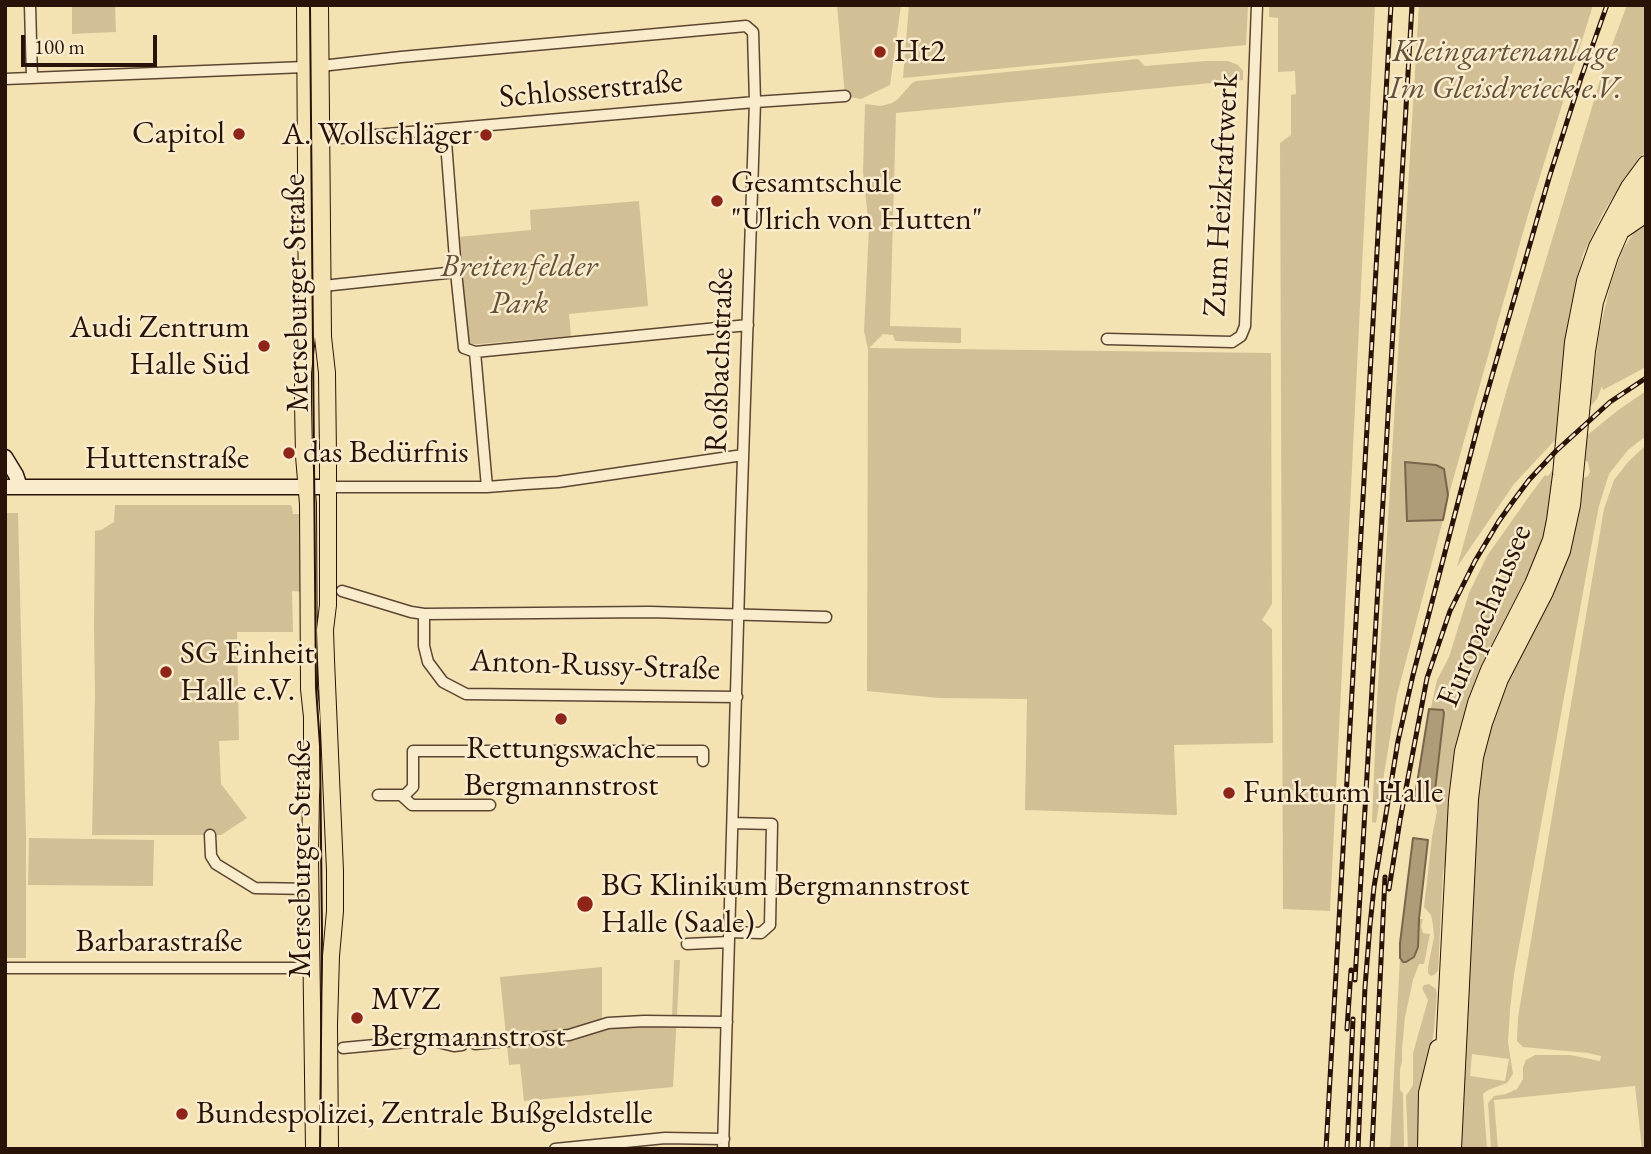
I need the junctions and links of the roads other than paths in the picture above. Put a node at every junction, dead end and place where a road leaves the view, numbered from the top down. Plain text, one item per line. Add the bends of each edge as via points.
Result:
1 (30, 5) edge
2 (305, 5) edge
3 (320, 5) edge
4 (1257, 5) edge
5 (313, 66) junction
6 (32, 78) junction
7 (5, 79) edge
8 (845, 96) dead end
9 (755, 102) junction
10 (445, 129) junction
11 (341, 138) dead end
12 (1646, 164) edge
13 (1646, 188) edge
14 (1646, 214) edge
15 (1620, 233) junction
16 (456, 272) junction
17 (323, 286) junction
18 (748, 325) junction
19 (1107, 339) dead end
20 (475, 352) junction
21 (743, 455) junction
22 (5, 457) edge
23 (13, 487) edge
24 (328, 487) junction
25 (488, 487) junction
26 (306, 488) junction
27 (342, 591) dead end
28 (424, 614) junction
29 (739, 616) junction
30 (826, 617) dead end
31 (737, 697) junction
32 (703, 761) dead end
33 (378, 795) dead end
34 (401, 795) junction
35 (490, 805) dead end
36 (733, 823) junction
37 (211, 835) dead end
38 (311, 888) junction
39 (729, 937) junction
40 (687, 944) dead end
41 (5, 968) edge
42 (312, 968) junction
43 (1446, 1019) junction
44 (727, 1022) junction
45 (475, 1044) dead end
46 (462, 1045) dead end
47 (344, 1048) dead end
48 (724, 1144) edge
49 (639, 1145) edge
50 (314, 1149) edge
51 (330, 1149) edge
52 (555, 1149) edge
53 (1426, 1149) edge
54 (1439, 1149) edge
55 (1453, 1149) edge

1 - 6 street
2 - 5 main road, Merseburger Straße
3 - 5 main road, Merseburger Straße
4 - 19 street, Zum Heizkraftwerk via 1245,326 1241,336 1232,342
5 - 6 street
5 - 9 street, Roßbachstraße via 746,26 752,32
5 - 17 main road, Merseburger Straße
5 - 26 main road, Merseburger Straße via 303,373
6 - 7 street
8 - 9 street, Schlosserstraße
9 - 10 street, Schlosserstraße
9 - 18 street, Roßbachstraße
10 - 11 street, Schlosserstraße
10 - 16 street
12 - 43 main road, Europachaussee via 1613,214 1585,281 1573,342 1559,501 1550,540 1489,670 1469,726 1457,800
13 - 15 main road, Europachaussee
14 - 15 main road
15 - 55 main road, Europachaussee via 1591,321 1572,505 1562,551 1500,679 1475,757
16 - 17 street
16 - 20 street via 464,348
17 - 24 main road, Merseburger Straße
18 - 20 street
18 - 21 street, Roßbachstraße
20 - 25 street
21 - 25 street via 558,482
21 - 29 street, Roßbachstraße
22 - 23 street via 16,475
23 - 26 street, Huttenstraße
24 - 25 street
24 - 26 street, Huttenstraße
24 - 51 main road, Merseburger Straße via 326,650 335,901
26 - 38 main road, Merseburger Straße
27 - 28 street
28 - 29 street
28 - 31 street, Anton-Russy-Straße via 428,662 443,682 466,694
29 - 30 street
29 - 31 street, Roßbachstraße
31 - 36 street, Roßbachstraße
32 - 34 street via 703,751 578,755 413,751 413,787
33 - 34 street
34 - 35 street via 412,805
36 - 39 street, Roßbachstraße
36 - 39 street via 772,824 770,925 761,933
37 - 38 street, Merseburger Straße via 211,856 216,864 255,888
38 - 42 main road, Merseburger Straße
39 - 40 street
39 - 44 street, Roßbachstraße
41 - 42 street, Barbarastraße
42 - 50 main road, Merseburger Straße
43 - 53 main road via 1429,1078
43 - 54 main road, Europachaussee
44 - 45 street via 608,1023 569,1035
44 - 48 street, Roßbachstraße
46 - 47 street via 429,1040
48 - 49 street via 665,1138
49 - 52 street

